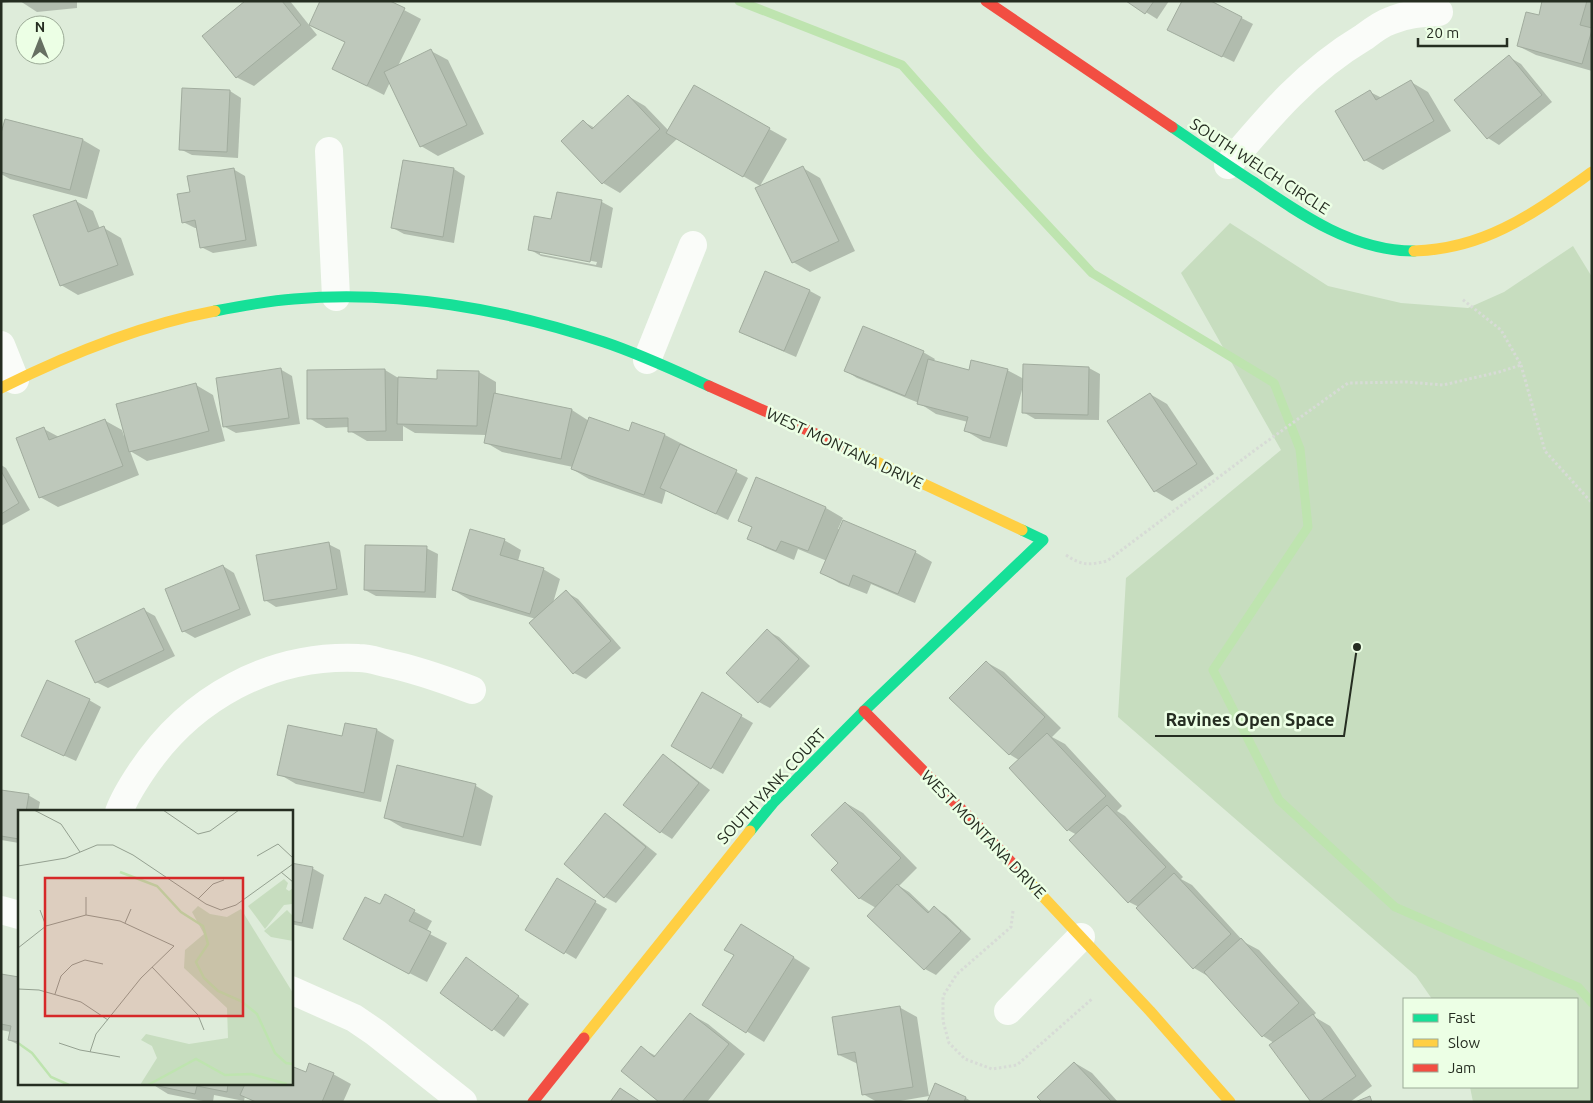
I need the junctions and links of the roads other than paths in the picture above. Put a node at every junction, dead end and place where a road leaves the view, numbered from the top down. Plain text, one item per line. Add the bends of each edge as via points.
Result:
1 (986, 1) edge
2 (1439, 12) dead end
3 (329, 150) dead end
4 (1228, 165) junction
5 (1592, 172) edge
6 (693, 245) dead end
7 (336, 297) junction
8 (1, 345) edge
9 (647, 360) junction
10 (8, 384) edge
11 (1043, 540) joint
12 (472, 690) dead end
13 (864, 710) junction
14 (120, 810) edge
15 (1, 910) edge
16 (18, 915) edge
17 (1081, 937) junction
18 (292, 990) edge
19 (1008, 1011) dead end
20 (463, 1102) edge
21 (533, 1102) edge
22 (1230, 1102) edge

1 - 4 street, SOUTH WELCH CIRCLE
2 - 4 street via 1416,13 1389,21 1351,44 1290,94
3 - 7 street
4 - 5 street, SOUTH WELCH CIRCLE via 1330,230 1372,246 1419,252 1464,244 1509,227
6 - 9 street
7 - 9 street, WEST MONTANA DRIVE via 388,299 498,314 546,325
7 - 10 street, WEST MONTANA DRIVE via 287,300 180,320 77,353
8 - 10 street, WEST MONTANA DRIVE
9 - 11 street, WEST MONTANA DRIVE via 832,440
11 - 13 street, SOUTH YANK COURT
12 - 14 street via 408,667 361,658 322,658 285,665 220,693 194,712 150,758
13 - 17 street, WEST MONTANA DRIVE
13 - 21 street, SOUTH YANK COURT via 767,810
15 - 16 street
17 - 19 street
17 - 22 street, WEST MONTANA DRIVE
18 - 20 street via 354,1018

